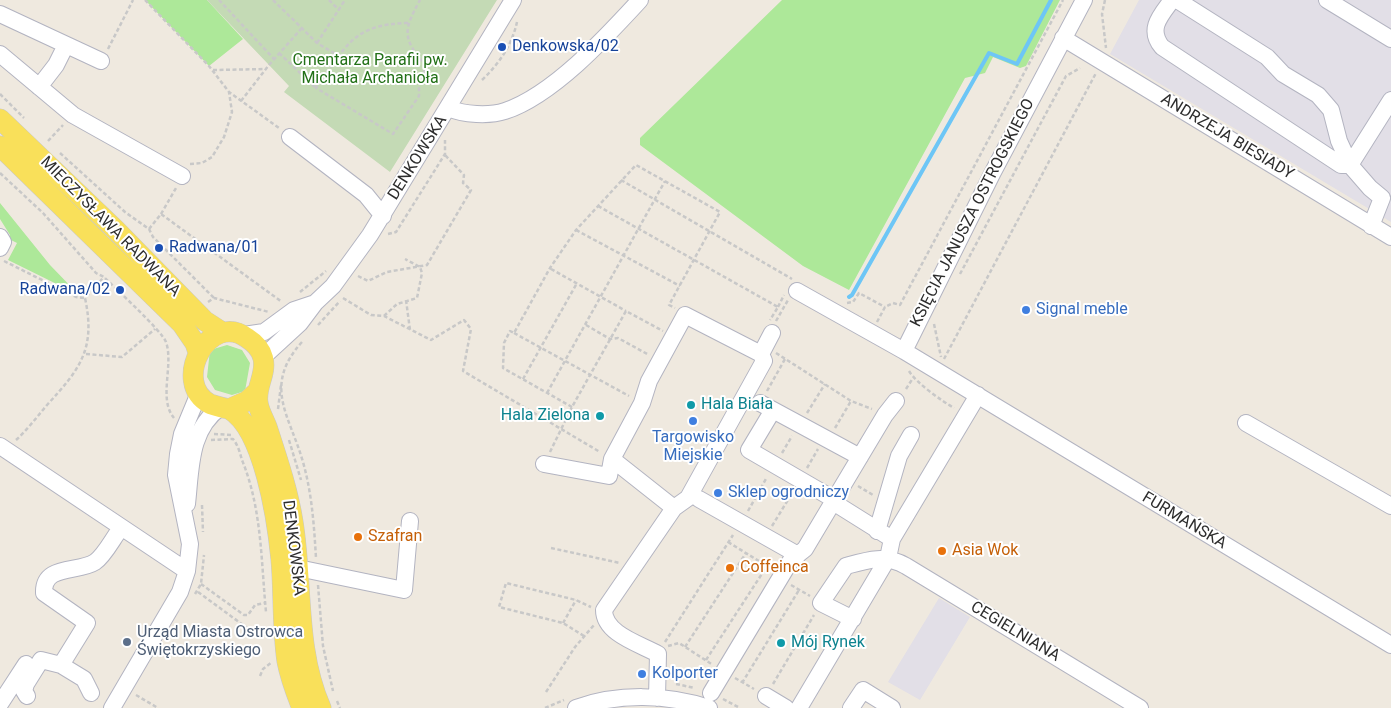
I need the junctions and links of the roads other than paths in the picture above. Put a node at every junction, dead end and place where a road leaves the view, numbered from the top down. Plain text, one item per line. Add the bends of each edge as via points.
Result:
1 (640, 0) edge
2 (1084, 0) edge
3 (1172, 0) edge
4 (1177, 0) edge
5 (1327, 0) edge
6 (515, 7) edge
7 (0, 14) edge
8 (1063, 38) junction
9 (1391, 39) edge
10 (66, 45) junction
11 (0, 54) edge
12 (101, 61) road end
13 (39, 87) junction
14 (1391, 100) edge
15 (449, 108) junction
16 (0, 119) edge
17 (290, 137) road end
18 (0, 146) edge
19 (1350, 165) junction
20 (182, 176) road end
21 (383, 216) junction
22 (1371, 226) junction
23 (0, 236) edge
24 (1391, 238) edge
25 (0, 248) edge
26 (791, 290) road end
27 (315, 303) junction
28 (222, 332) junction
29 (244, 335) junction
30 (771, 335) road end
31 (904, 351) junction
32 (198, 352) junction
33 (761, 354) junction
34 (263, 357) junction
35 (258, 391) junction
36 (199, 393) junction
37 (901, 395) road end
38 (978, 395) junction
39 (225, 408) junction
40 (1246, 423) dead end
41 (199, 431) junction
42 (911, 436) dead end
43 (0, 446) edge
44 (860, 457) junction
45 (612, 459) junction
46 (544, 464) road end
47 (699, 499) dead end
48 (833, 502) junction
49 (1391, 506) edge
50 (674, 508) junction
51 (410, 521) dead end
52 (121, 528) junction
53 (877, 531) junction
54 (892, 539) junction
55 (798, 555) junction
56 (888, 558) junction
57 (298, 568) junction
58 (190, 577) junction
59 (853, 619) junction
60 (1391, 645) edge
61 (27, 663) dead end
62 (61, 665) junction
63 (27, 696) dead end
64 (766, 696) road end
65 (657, 698) junction
66 (710, 701) edge
67 (0, 704) edge
68 (113, 707) edge
69 (4, 708) edge
70 (302, 708) edge
71 (321, 708) edge
72 (576, 708) edge
73 (786, 708) edge
74 (799, 708) edge
75 (851, 708) edge
76 (892, 708) edge
77 (1140, 708) edge

1 - 15 street, DENKOWSKA via 576,64 516,106 503,112 472,113
2 - 8 street, KSIĘCIA JANUSZA OSTROGSKIEGO
3 - 19 street via 1157,20 1154,32 1162,47 1341,165
4 - 19 street via 1318,95 1331,110 1339,141
5 - 9 street
6 - 15 street, DENKOWSKA
7 - 10 street
8 - 22 street, ANDRZEJA BIESIADY
8 - 31 street, KSIĘCIA JANUSZA OSTROGSKIEGO
10 - 12 street
10 - 13 street
11 - 13 street
13 - 20 street via 73,115
14 - 19 street
15 - 21 street, DENKOWSKA
16 - 28 main road, MIECZYSŁAWA RADWANA via 116,230 204,321
17 - 21 street via 366,195
18 - 32 main road, MIECZYSŁAWA RADWANA via 182,324
19 - 22 street via 1382,198
21 - 27 street, DENKOWSKA via 333,286
22 - 24 street, ANDRZEJA BIESIADY
23 - 25 street via 3,242
26 - 31 street
27 - 29 street, DENKOWSKA via 294,310 264,332
27 - 34 street, DENKOWSKA via 300,323
28 - 29 main road
28 - 32 main road
29 - 34 main road
30 - 33 street
31 - 38 street
32 - 36 main road via 192,374
33 - 45 street via 685,315 649,380 642,403
33 - 50 street via 764,360 688,498
34 - 35 main road via 264,371
35 - 39 main road via 247,401
35 - 57 main road, DENKOWSKA via 259,407 281,470 293,521
36 - 39 main road via 211,404
36 - 41 street
37 - 44 street
38 - 54 street
38 - 60 street, FURMAŃSKA
39 - 41 street via 206,419
39 - 70 main road, DENKOWSKA via 243,419 254,438 270,491 281,558 283,628 288,662
40 - 49 street
41 - 58 street via 192,454 185,516 190,544
42 - 53 street via 899,456
43 - 52 street
44 - 48 street
44 - 48 street via 766,406 749,450 830,497
45 - 46 street via 609,476
45 - 50 street
47 - 55 street
48 - 53 street
48 - 55 street via 805,549
50 - 65 street via 604,610 604,620 610,628 658,654
51 - 57 street via 404,590
52 - 58 street
52 - 62 street via 96,562 60,570 44,587 44,593 87,623
53 - 54 street
54 - 56 street
55 - 66 street via 791,560
56 - 59 street
56 - 59 street via 874,558 846,566 821,603
56 - 77 street, CEGIELNIANA
57 - 71 main road, DENKOWSKA via 305,654
58 - 68 street
59 - 74 street
61 - 67 street
62 - 63 street via 40,660 26,684 24,691
62 - 68 street via 84,679 94,694
64 - 73 street
65 - 66 street
65 - 72 street via 609,700
67 - 69 street
75 - 76 street via 863,690

